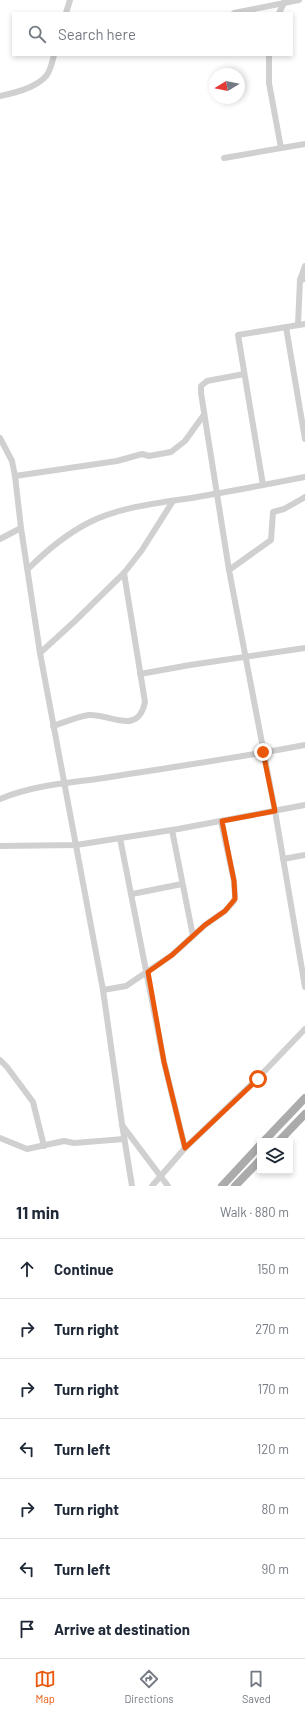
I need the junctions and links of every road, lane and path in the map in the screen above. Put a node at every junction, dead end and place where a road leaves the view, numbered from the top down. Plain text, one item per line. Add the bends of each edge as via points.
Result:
1 (70, 0) edge
2 (299, 0) edge
3 (284, 3) junction
4 (66, 12) edge
5 (239, 12) edge
6 (280, 12) edge
7 (54, 56) edge
8 (269, 56) edge
9 (0, 96) edge
10 (305, 144) edge
11 (281, 148) junction
12 (224, 158) dead end
13 (305, 266) edge
14 (302, 280) edge
15 (305, 324) edge
16 (298, 325) junction
17 (286, 327) junction
18 (244, 374) junction
19 (203, 416) junction
20 (0, 438) edge
21 (305, 439) edge
22 (0, 449) edge
23 (8, 453) junction
24 (15, 476) junction
25 (305, 477) edge
26 (263, 485) junction
27 (216, 494) junction
28 (305, 497) edge
29 (173, 501) junction
30 (21, 528) junction
31 (0, 539) edge
32 (28, 569) junction
33 (229, 570) junction
34 (124, 572) junction
35 (305, 648) edge
36 (40, 653) junction
37 (245, 657) junction
38 (140, 674) junction
39 (53, 726) junction
40 (305, 744) edge
41 (263, 752) junction
42 (64, 784) junction
43 (0, 799) edge
44 (305, 805) edge
45 (275, 811) junction
46 (222, 821) junction
47 (172, 830) junction
48 (120, 838) junction
49 (76, 845) junction
50 (0, 846) edge
51 (305, 855) edge
52 (283, 859) junction
53 (182, 884) junction
54 (132, 894) junction
55 (193, 936) junction
56 (303, 970) edge
57 (148, 972) junction
58 (305, 987) edge
59 (103, 990) junction
60 (305, 1029) edge
61 (0, 1060) edge
62 (8, 1067) junction
63 (0, 1068) edge
64 (305, 1098) edge
65 (305, 1114) edge
66 (122, 1124) junction
67 (0, 1138) edge
68 (267, 1138) edge
69 (282, 1138) edge
70 (124, 1139) junction
71 (44, 1146) junction
72 (185, 1148) junction
73 (257, 1149) edge
74 (257, 1163) edge
75 (160, 1175) junction
76 (132, 1186) edge
77 (152, 1186) edge
78 (168, 1186) edge
79 (222, 1186) edge
80 (235, 1186) edge

1 - 4 street
2 - 3 street
3 - 5 street
3 - 6 street
7 - 9 street via 51,68 39,82 24,90
8 - 11 street via 269,83
10 - 11 street
11 - 12 street
13 - 14 street
14 - 16 street
15 - 16 street
16 - 17 street
17 - 18 street via 238,335
17 - 21 street
18 - 19 street via 204,383 201,389
18 - 26 street
19 - 24 street via 185,441 172,452 149,456 142,454 117,461
19 - 27 street
20 - 23 street
22 - 23 street
23 - 24 street
24 - 30 street
25 - 26 street
26 - 27 street
27 - 29 street
27 - 33 street
28 - 33 street via 273,512 271,540
29 - 32 street via 140,507 88,523 50,548
29 - 34 street via 142,550
30 - 31 street
30 - 32 street
32 - 36 street
33 - 37 street
34 - 36 street
34 - 38 street
35 - 37 street
36 - 39 street
37 - 38 street
37 - 41 street
38 - 39 street via 145,702 141,715 136,719 127,721 89,715
39 - 42 street
40 - 41 street
41 - 42 street
41 - 45 street
42 - 43 street via 39,786
42 - 49 street
44 - 45 street
45 - 46 street
45 - 52 street
46 - 47 street
46 - 55 street via 235,896 225,911
47 - 48 street
47 - 53 street
48 - 49 street
48 - 54 street
49 - 50 street
49 - 59 street
51 - 52 street
52 - 56 street
53 - 54 street
53 - 55 street
54 - 57 street
55 - 57 street
56 - 58 street
57 - 59 street via 126,986
57 - 72 street via 164,1062
59 - 66 street
60 - 72 street via 258,1079
61 - 62 street
62 - 63 street
62 - 71 street via 33,1102
64 - 68 main road
65 - 69 main road
66 - 70 street
66 - 75 street
67 - 71 street via 27,1149
70 - 71 street via 74,1143 64,1141
70 - 76 street
72 - 75 street
73 - 79 main road
74 - 80 main road
75 - 77 street
75 - 78 street

